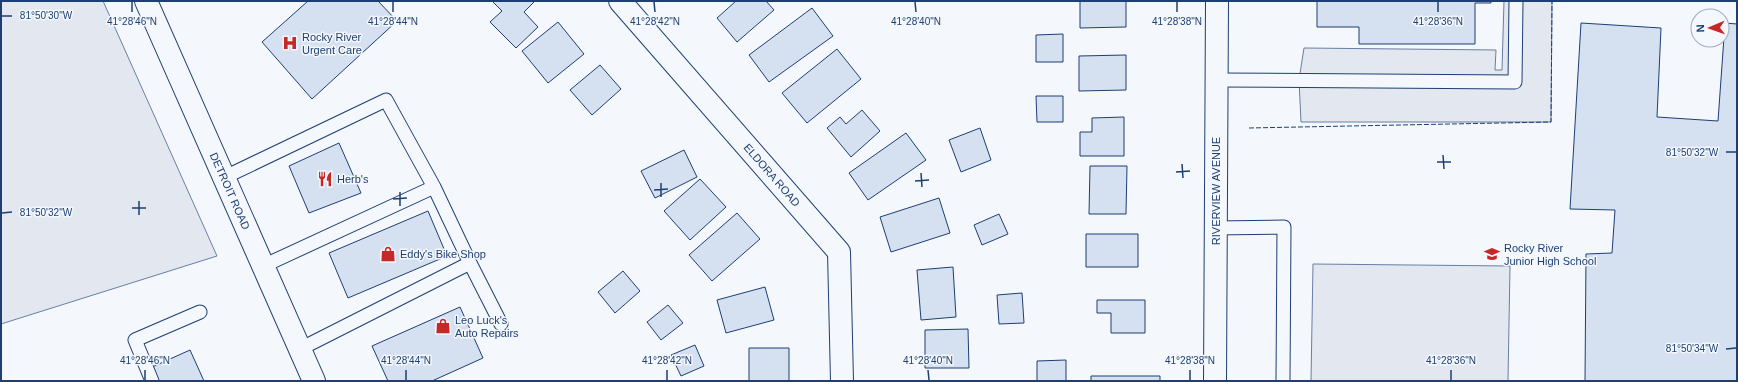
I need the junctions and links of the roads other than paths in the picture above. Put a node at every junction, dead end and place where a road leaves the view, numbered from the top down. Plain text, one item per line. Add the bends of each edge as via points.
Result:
1 (620, 1) edge
2 (1217, 1) edge
3 (1516, 1) edge
4 (148, 2) edge
5 (1217, 80) junction
6 (224, 177) junction
7 (434, 187) junction
8 (1215, 228) junction
9 (470, 263) junction
10 (263, 266) junction
11 (200, 312) dead end
12 (501, 324) dead end
13 (300, 349) junction
14 (152, 381) edge
15 (314, 381) edge
16 (842, 381) edge
17 (1215, 381) edge
18 (1283, 381) edge

1 - 16 street, ELDORA ROAD via 839,252
2 - 5 street, RIVERVIEW AVENUE
3 - 5 lane via 1516,82
4 - 6 street, DETROIT ROAD
5 - 8 street, RIVERVIEW AVENUE
6 - 7 lane via 386,100
6 - 10 street, DETROIT ROAD
7 - 9 lane
7 - 10 lane
8 - 17 street, RIVERVIEW AVENUE
8 - 18 lane via 1284,228
9 - 12 lane
9 - 13 lane
10 - 13 street, DETROIT ROAD
11 - 14 lane via 135,340
13 - 15 street, DETROIT ROAD

